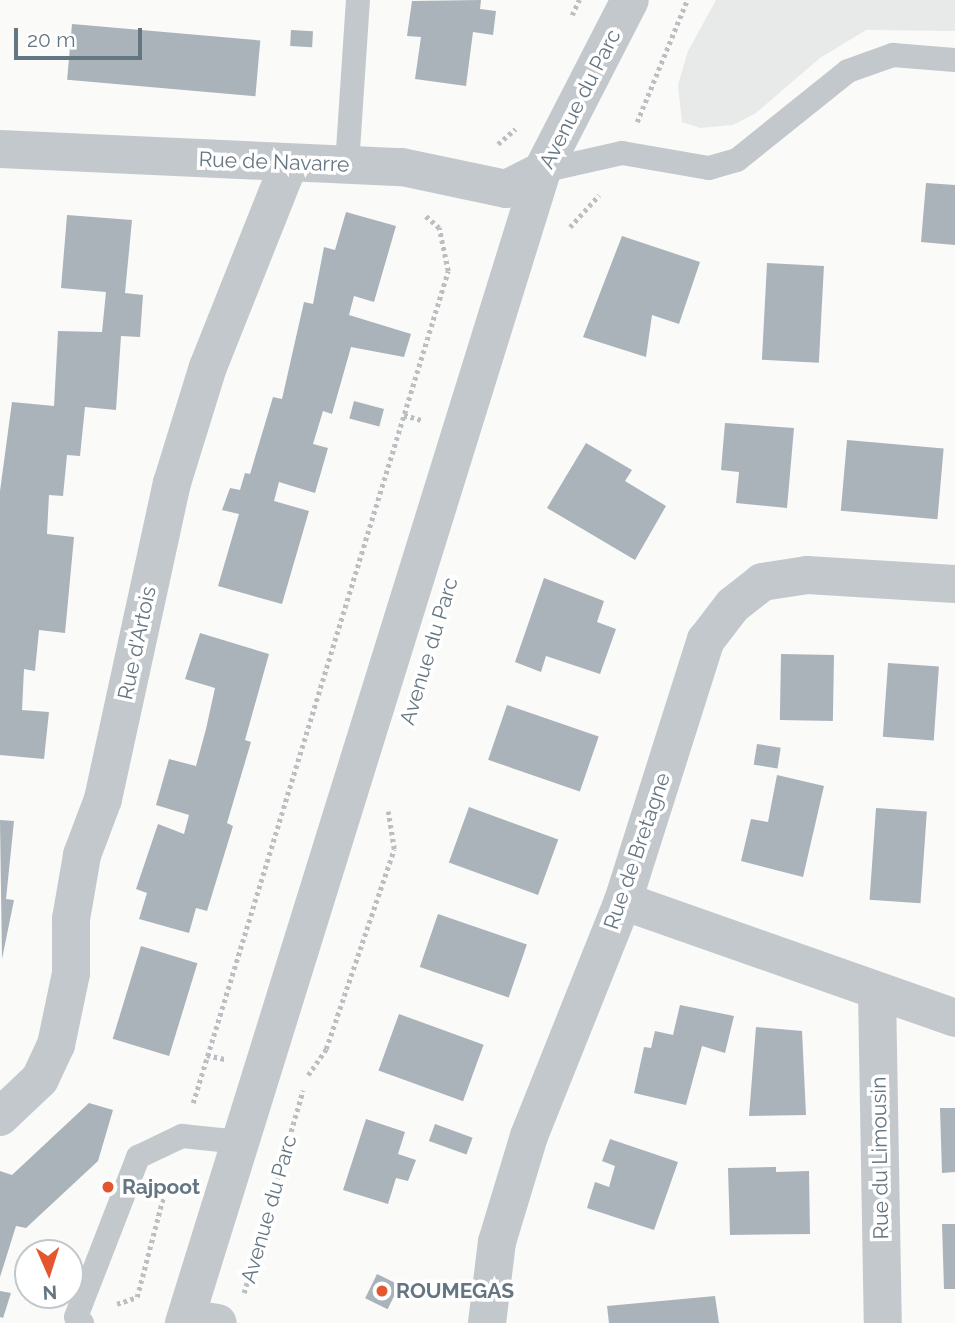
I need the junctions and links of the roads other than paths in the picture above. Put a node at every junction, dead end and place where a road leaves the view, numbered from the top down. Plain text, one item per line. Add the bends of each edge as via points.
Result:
1 (358, 0) edge
2 (630, 0) edge
3 (955, 60) edge
4 (0, 149) edge
5 (289, 163) junction
6 (347, 165) junction
7 (542, 171) junction
8 (955, 584) edge
9 (623, 901) junction
10 (877, 992) junction
11 (955, 1018) edge
12 (0, 1117) edge
13 (240, 1142) junction
14 (208, 1315) edge
15 (79, 1320) edge
16 (487, 1323) edge
17 (883, 1323) edge

1 - 6 lane
2 - 7 street, Avenue du Parc
3 - 7 lane via 893,55 848,71 737,160 709,167 622,153
4 - 5 street, Rue de Navarre
5 - 6 street, Rue de Navarre
5 - 12 street, Rue d'Artois via 208,367 172,483 103,799 82,855 71,973 56,1045 33,1088
6 - 7 street, Rue de Navarre via 401,167 506,189
7 - 13 street, Avenue du Parc
8 - 9 street, Rue de Bretagne via 807,575 762,582 733,605 706,640
9 - 10 street
9 - 16 street, Rue de Bretagne via 529,1136 497,1242
10 - 11 street
10 - 17 street, Rue du Limousin
13 - 14 street, Avenue du Parc
13 - 15 lane via 182,1136 138,1157

